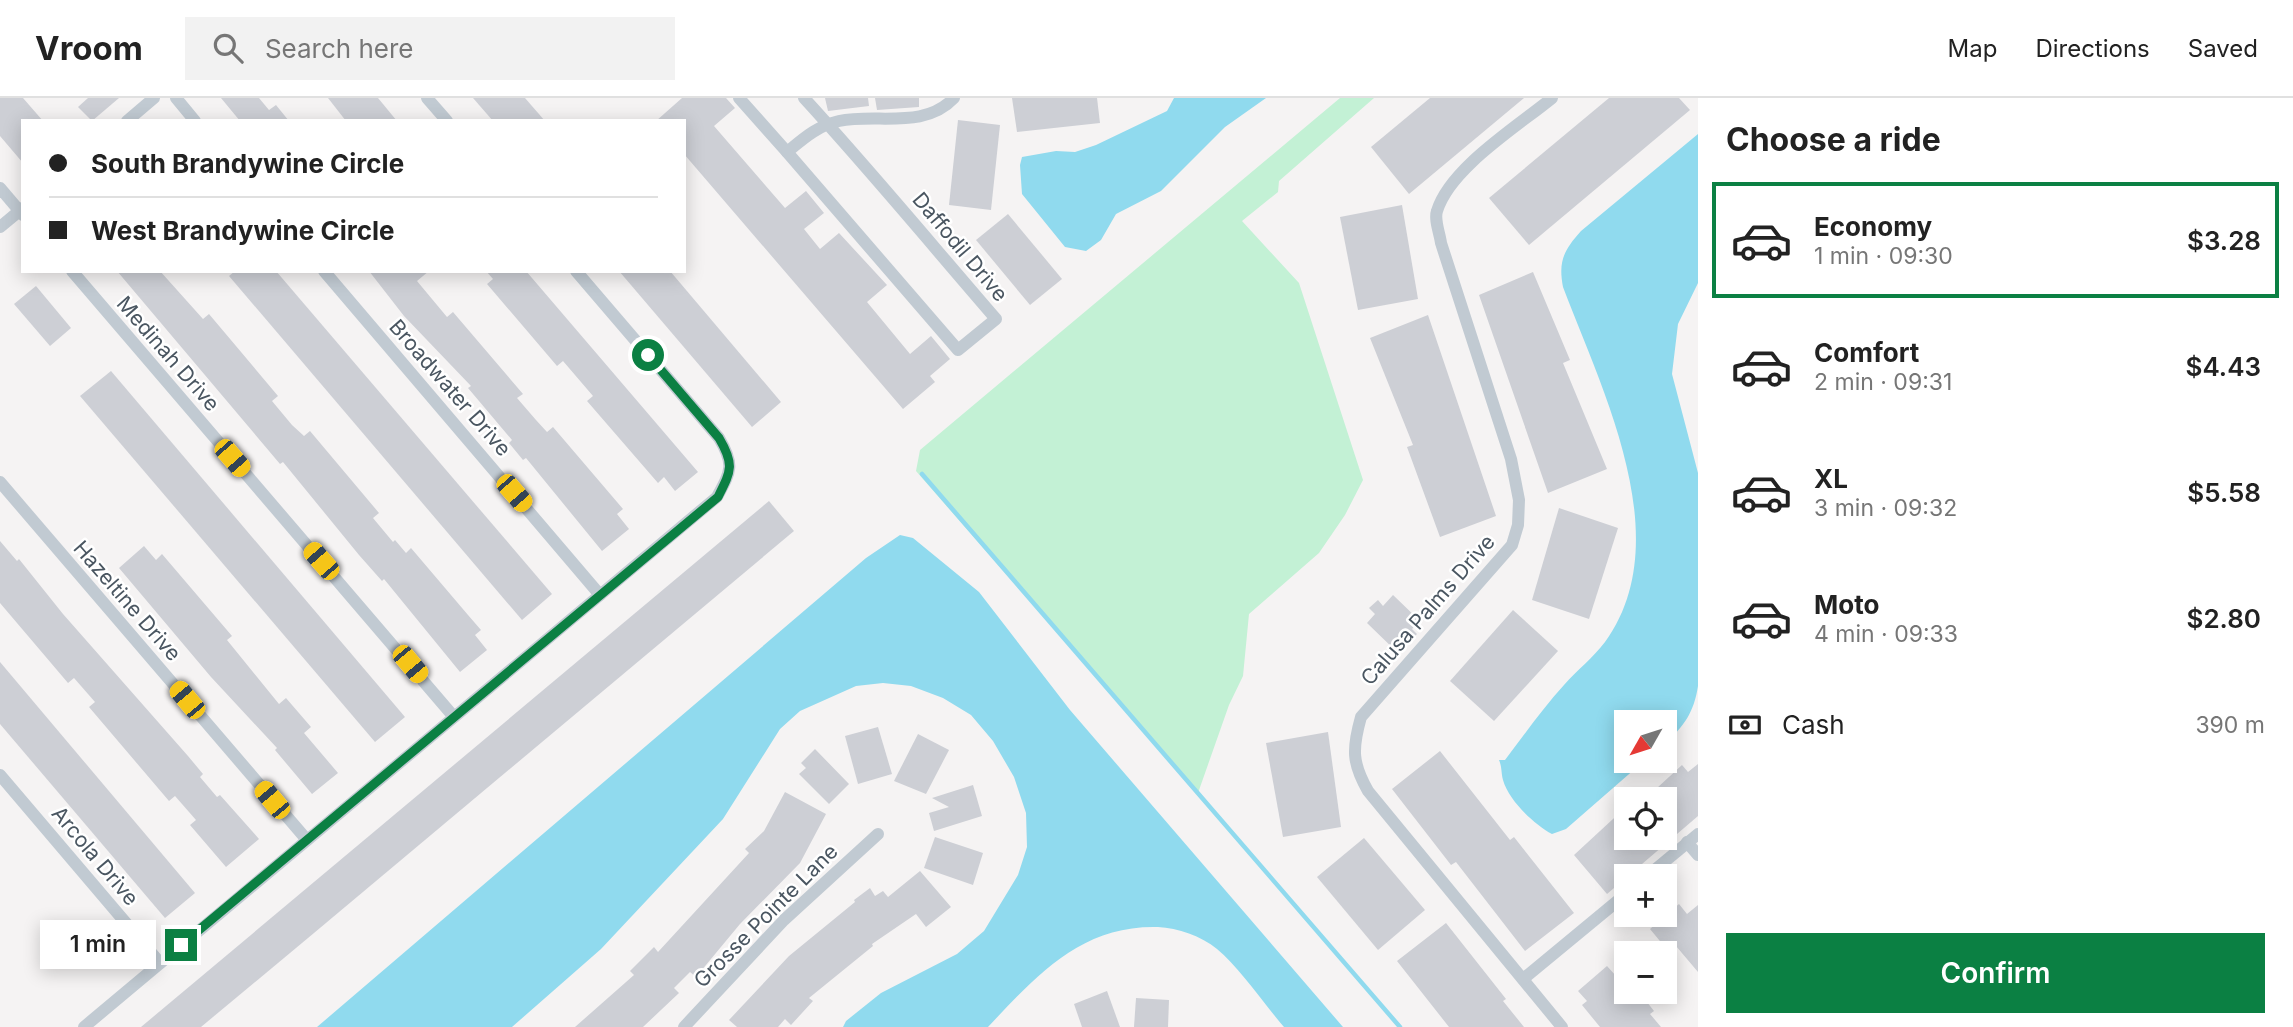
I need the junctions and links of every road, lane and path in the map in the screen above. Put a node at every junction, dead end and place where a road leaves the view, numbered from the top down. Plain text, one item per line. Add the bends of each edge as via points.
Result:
1 (154, 98) edge
2 (176, 98) edge
3 (427, 98) edge
4 (739, 98) edge
5 (804, 98) edge
6 (954, 98) edge
7 (1552, 98) edge
8 (129, 119) edge
9 (193, 119) edge
10 (445, 119) edge
11 (829, 125) junction
12 (787, 152) junction
13 (0, 188) edge
14 (21, 210) edge
15 (21, 212) edge
16 (0, 227) edge
17 (74, 273) edge
18 (326, 273) edge
19 (578, 273) edge
20 (0, 482) edge
21 (600, 595) junction
22 (454, 717) junction
23 (0, 775) edge
24 (878, 834) dead end
25 (1693, 838) edge
26 (307, 841) junction
27 (1698, 855) edge
28 (1662, 864) edge
29 (1614, 904) edge
30 (160, 963) junction
31 (1522, 979) junction
32 (84, 1027) edge
33 (684, 1027) edge
34 (1562, 1027) edge

1 - 8 street
2 - 9 street
3 - 10 street
4 - 12 street, Daffodil Drive
5 - 11 street, Daffodil Drive
6 - 11 street via 928,115
7 - 31 street, Calusa Palms Drive via 1478,158 1449,188 1436,214 1441,243 1511,459 1518,500 1512,545 1361,717 1354,740 1355,768 1368,792
11 - 12 street via 812,130
11 - 12 street, Daffodil Drive via 996,319 958,350
13 - 14 street
15 - 16 street
17 - 22 street, Medinah Drive
18 - 21 street, Broadwater Drive
19 - 21 street via 719,438 731,470 718,497
20 - 26 street, Hazeltine Drive
21 - 22 street
22 - 26 street
23 - 30 street, Arcola Drive
24 - 33 street, Grosse Pointe Lane via 784,920
25 - 27 street
25 - 28 street
26 - 30 street
29 - 31 street
30 - 32 street
31 - 34 street, Calusa Palms Drive

